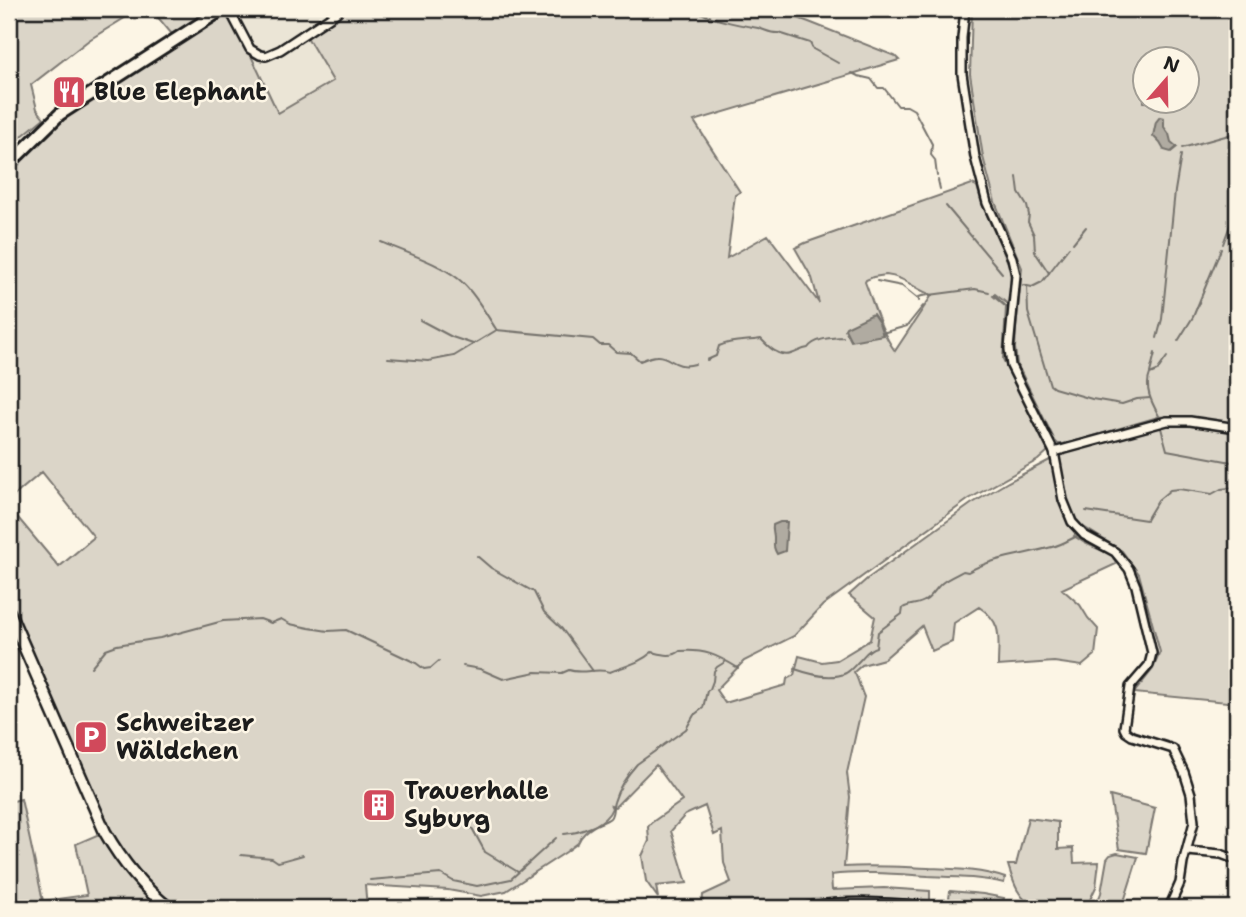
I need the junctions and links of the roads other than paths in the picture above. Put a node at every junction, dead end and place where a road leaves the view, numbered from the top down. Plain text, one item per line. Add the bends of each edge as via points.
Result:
1 (223, 9) edge
2 (229, 9) edge
3 (340, 9) edge
4 (965, 9) edge
5 (9, 164) edge
6 (1237, 428) edge
7 (1054, 452) junction
8 (9, 612) edge
9 (1187, 851) junction
10 (1237, 860) edge
11 (169, 908) edge
12 (808, 908) edge
13 (934, 908) edge
14 (1169, 908) edge

1 - 5 main road via 60,114
2 - 3 street via 250,49 267,56
4 - 7 street via 962,74 975,158 987,203 1016,275 1009,357
6 - 7 street via 1167,421
7 - 9 street via 1072,522 1084,535 1115,552 1136,586 1152,653 1149,665 1130,687 1124,728 1132,736 1172,747 1176,753 1192,798 1194,822
8 - 11 main road via 105,832 135,876
9 - 10 street
9 - 14 street
12 - 13 main road via 847,903

